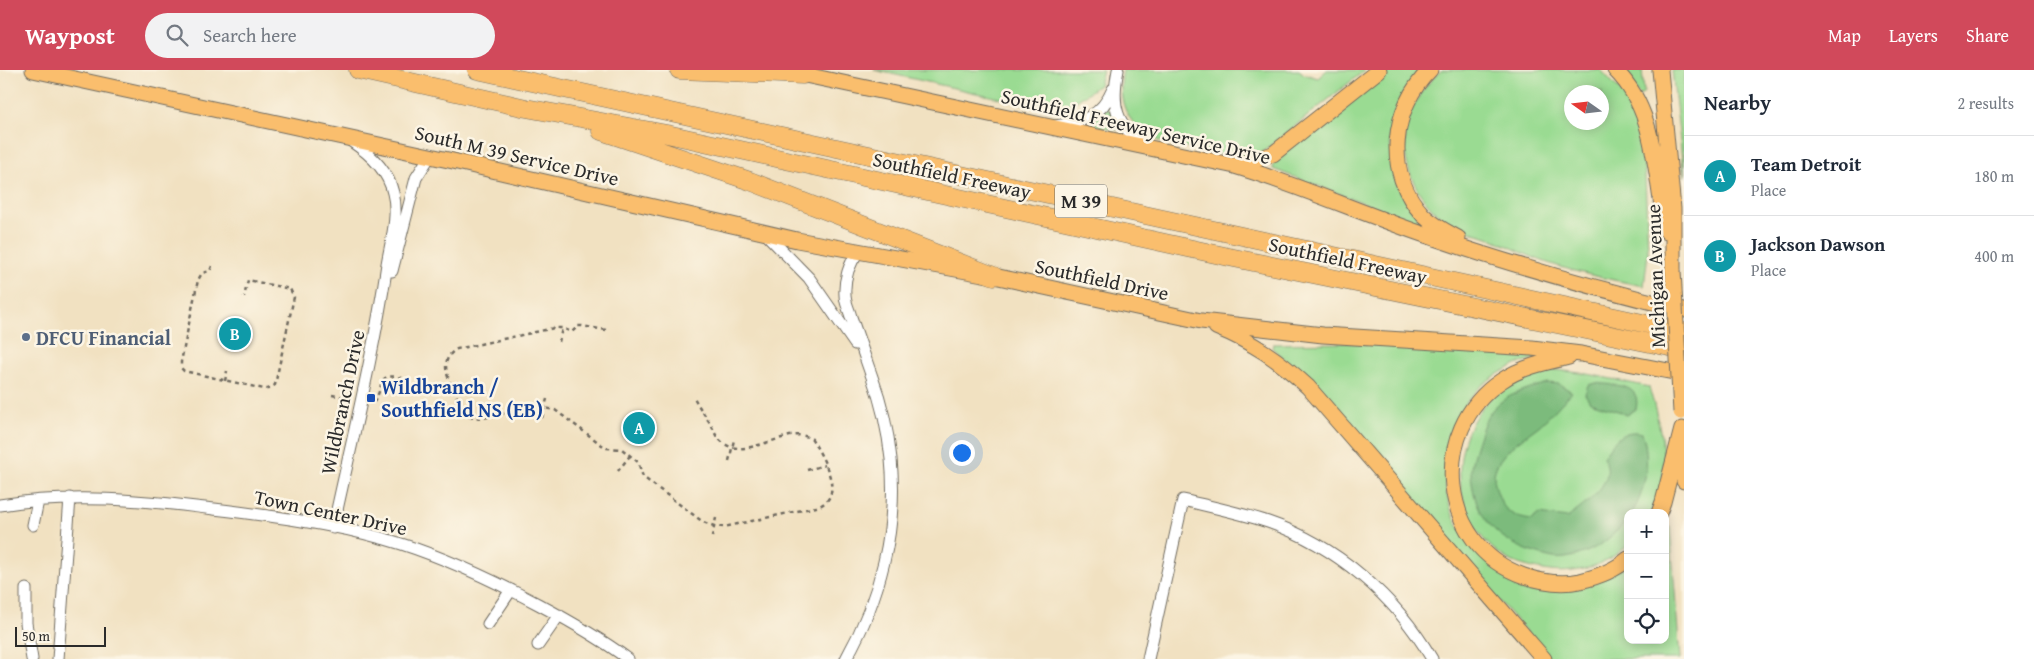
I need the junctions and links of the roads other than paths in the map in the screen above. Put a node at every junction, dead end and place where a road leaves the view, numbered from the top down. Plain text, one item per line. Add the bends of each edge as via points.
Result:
1 (33, 70) edge
2 (358, 70) edge
3 (477, 70) edge
4 (679, 70) edge
5 (780, 70) edge
6 (1118, 70) edge
7 (1379, 70) edge
8 (1430, 70) edge
9 (1615, 70) edge
10 (1660, 70) edge
11 (803, 73) edge
12 (1116, 82) junction
13 (526, 108) junction
14 (1052, 127) junction
15 (345, 138) junction
16 (1155, 149) junction
17 (430, 156) junction
18 (1235, 166) junction
19 (764, 233) junction
20 (858, 252) junction
21 (1502, 259) junction
22 (1673, 264) junction
23 (994, 276) junction
24 (1684, 310) edge
25 (380, 313) junction
26 (1201, 321) junction
27 (1684, 332) edge
28 (1684, 350) edge
29 (1581, 354) junction
30 (863, 356) junction
31 (1684, 374) edge
32 (1682, 430) junction
33 (1684, 481) edge
34 (70, 498) junction
35 (38, 501) junction
36 (0, 505) edge
37 (1660, 509) edge
38 (33, 525) dead end
39 (333, 528) junction
40 (1624, 562) edge
41 (26, 589) dead end
42 (511, 590) junction
43 (559, 615) junction
44 (488, 624) dead end
45 (538, 645) dead end
46 (32, 659) edge
47 (58, 659) edge
48 (628, 659) edge
49 (846, 659) edge
50 (1148, 659) edge
51 (1432, 659) edge
52 (1544, 659) edge

1 - 15 main road, South M 39 Service Drive
2 - 13 highway, Southfield Freeway / M 39
3 - 27 highway, Southfield Freeway / M 39
4 - 11 highway
5 - 11 main road, Southfield Freeway Service Drive
6 - 12 street
7 - 18 main road via 1273,154
8 - 21 main road via 1412,92 1400,119 1396,150 1406,187 1414,203 1434,224
9 - 22 main road via 1640,104 1649,128
10 - 22 main road, Michigan Avenue via 1673,209
11 - 14 main road, Southfield Freeway Service Drive
12 - 14 street via 1107,102 1098,112 1078,122
12 - 16 street via 1115,105 1120,119 1135,138
13 - 23 highway via 713,167
13 - 28 highway, Southfield Freeway / M 39 via 667,134 1219,255
14 - 16 main road, Southfield Freeway Service Drive
15 - 17 main road, South M 39 Service Drive
15 - 25 street, Wildbranch Drive via 366,152 384,172 394,194 395,211
16 - 18 main road, Southfield Freeway Service Drive
17 - 19 main road, South M 39 Service Drive
17 - 25 street, Wildbranch Drive via 416,178
18 - 21 main road, Southfield Freeway Service Drive via 1427,236
19 - 20 main road, South M 39 Service Drive
19 - 30 street via 809,278
20 - 23 main road, South M 39 Service Drive
20 - 30 street via 850,264 844,290
21 - 24 main road, Southfield Freeway Service Drive via 1581,284
22 - 32 main road, Michigan Avenue, bridge
23 - 26 main road, Southfield Drive
25 - 39 street, Wildbranch Drive
26 - 29 main road via 1323,335
26 - 52 main road via 1255,345 1308,388
29 - 31 main road
29 - 40 main road via 1513,374 1475,404 1454,448 1452,481 1455,501 1462,520 1483,550 1498,563 1535,580 1555,583 1592,578
30 - 49 street via 881,404 887,431 892,478 891,513 877,590
32 - 33 main road, Michigan Avenue
32 - 37 main road
34 - 35 street, Town Center Drive
34 - 39 street, Town Center Drive via 123,498 176,504
34 - 47 street
35 - 36 street, Town Center Drive
35 - 38 street
39 - 42 street, Town Center Drive via 426,552
41 - 46 street via 26,623
42 - 43 street, Town Center Drive
42 - 44 street
43 - 45 street
43 - 48 street, Town Center Drive
50 - 51 street via 1183,500 1270,522 1315,543 1366,578 1419,639

